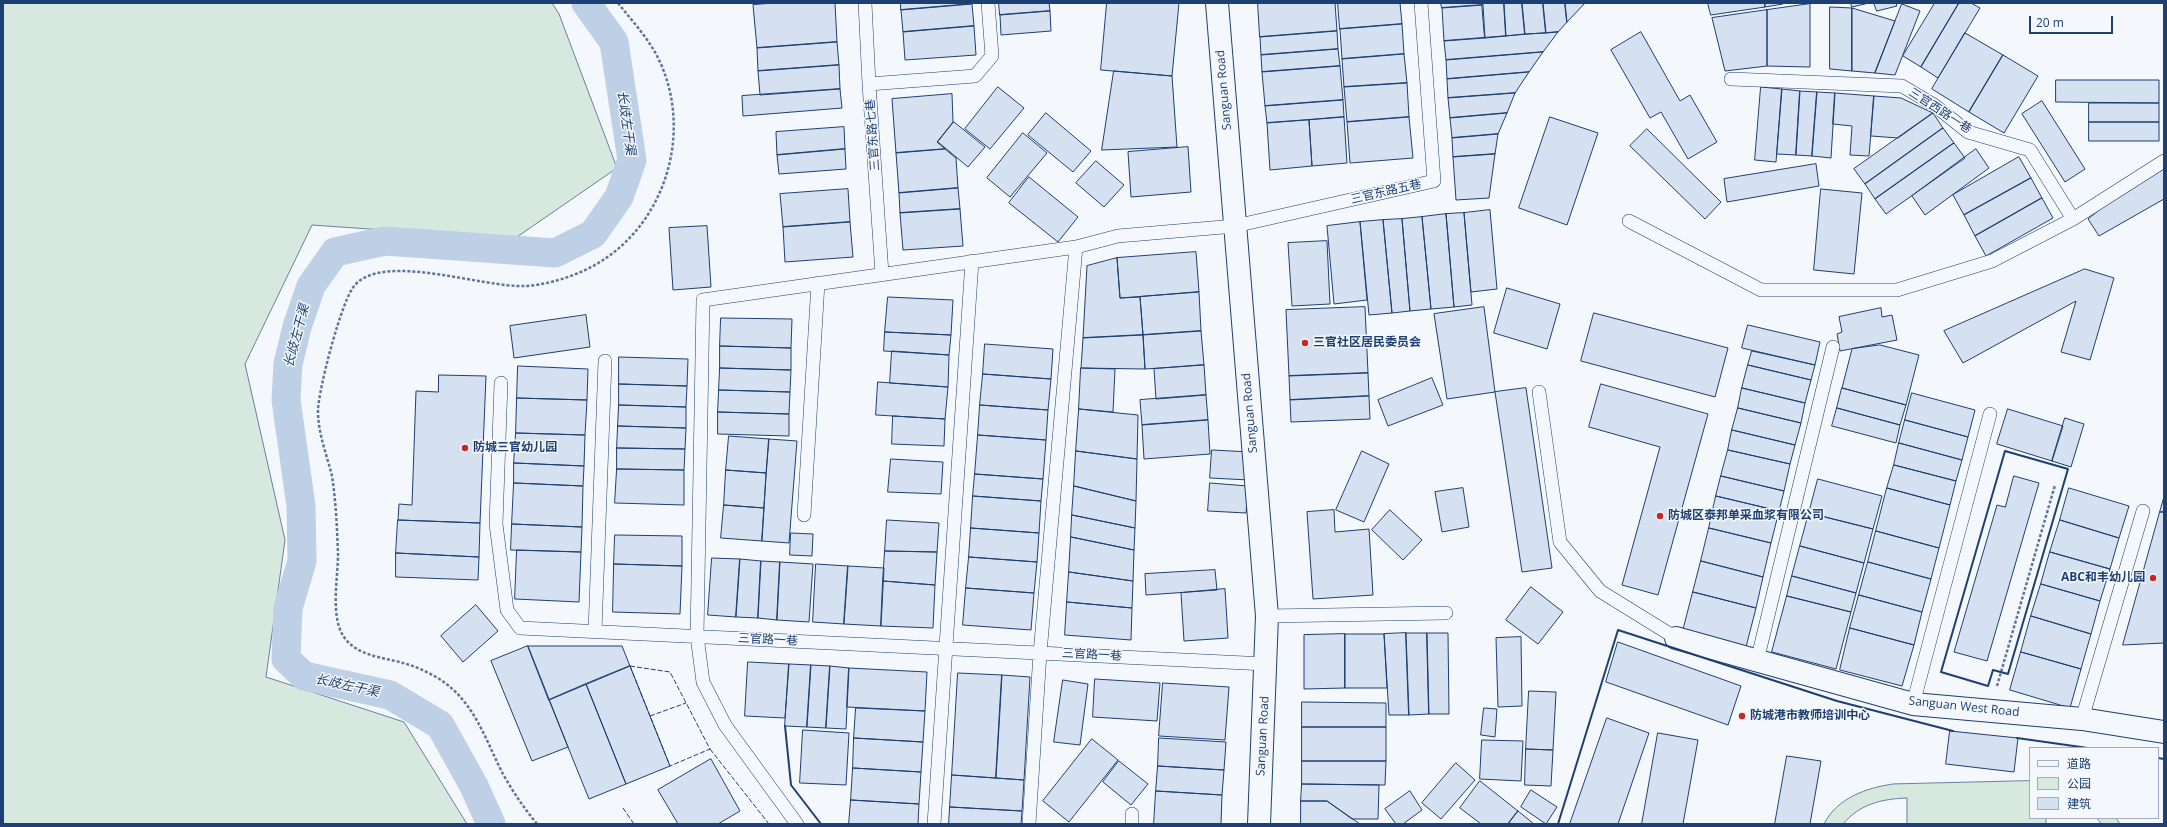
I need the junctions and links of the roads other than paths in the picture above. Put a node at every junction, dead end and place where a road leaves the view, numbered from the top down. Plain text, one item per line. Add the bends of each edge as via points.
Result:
1 (865, 3) edge
2 (988, 3) edge
3 (1216, 3) edge
4 (1421, 3) edge
5 (1731, 79) dead end
6 (870, 84) junction
7 (2164, 161) edge
8 (2072, 219) junction
9 (1630, 221) dead end
10 (1235, 226) junction
11 (1076, 246) junction
12 (972, 261) junction
13 (882, 274) junction
14 (818, 283) junction
15 (1833, 347) dead end
16 (605, 361) dead end
17 (501, 383) dead end
18 (1539, 392) dead end
19 (1990, 414) dead end
20 (2144, 511) dead end
21 (804, 515) dead end
22 (1446, 613) dead end
23 (1267, 616) junction
24 (595, 631) junction
25 (697, 636) junction
26 (1676, 638) joint
27 (945, 648) junction
28 (1040, 653) junction
29 (1757, 661) junction
30 (1266, 664) junction
31 (1913, 704) junction
32 (2082, 719) junction
33 (2164, 732) edge
34 (797, 824) edge
35 (934, 824) edge
36 (1029, 824) edge
37 (1259, 824) edge

1 - 6 lane
2 - 6 lane, 三官东路七巷 via 992,56 974,76
3 - 10 street, Sanguan Road
4 - 10 lane, 三官东路五巷 via 1434,181
5 - 8 lane, 三官西路一巷 via 1902,86 1934,104 1968,132 2030,150
6 - 13 lane, 三官东路七巷
7 - 8 lane
8 - 9 lane via 1992,261 1897,290 1761,290
10 - 11 lane via 1118,236
10 - 23 street, Sanguan Road
11 - 12 lane
11 - 28 lane
12 - 13 lane
12 - 27 lane
13 - 14 lane
14 - 21 lane
14 - 25 lane via 703,300
15 - 29 lane
16 - 24 lane
17 - 24 lane, 三官路一巷 via 496,524 507,610 520,628
18 - 26 lane via 1560,542 1600,591
19 - 31 lane
20 - 32 lane
22 - 23 lane
23 - 30 street, Sanguan Road
24 - 25 lane, 三官路一巷
25 - 27 lane, 三官路一巷
25 - 34 lane via 704,682 725,725
26 - 29 street, Sanguan West Road
27 - 28 lane, 三官路一巷
27 - 35 lane
28 - 30 lane, 三官路一巷
28 - 36 lane
29 - 31 street, Sanguan West Road
30 - 37 street, Sanguan Road
31 - 32 street, Sanguan West Road
32 - 33 street, Sanguan West Road

